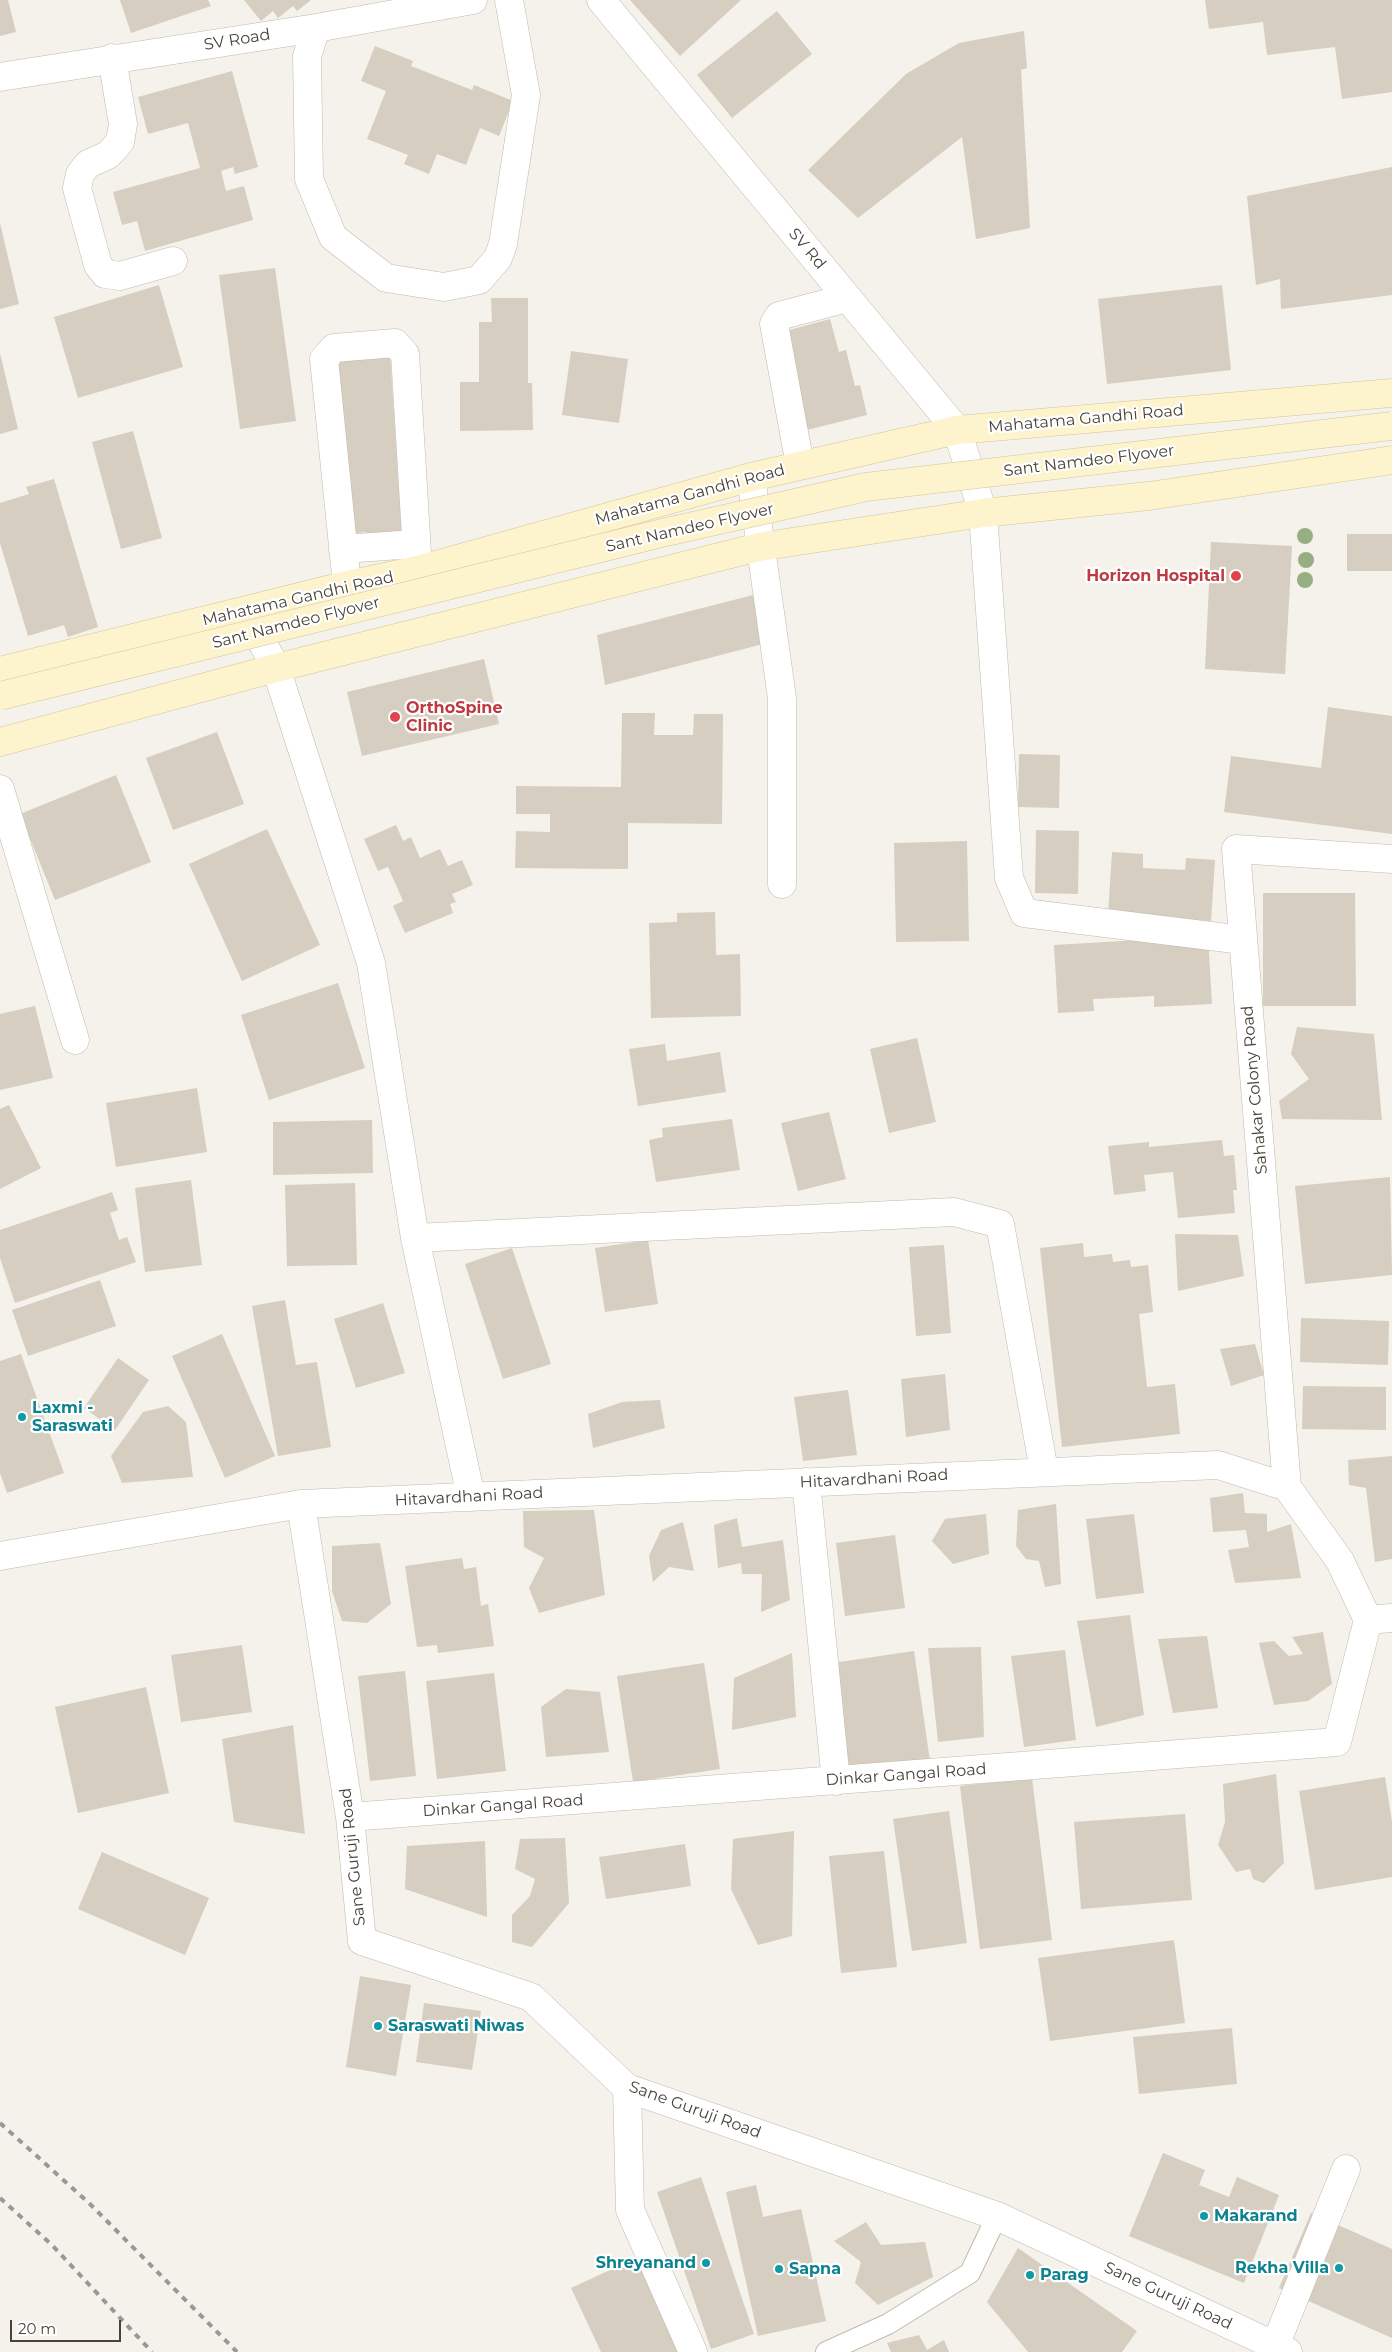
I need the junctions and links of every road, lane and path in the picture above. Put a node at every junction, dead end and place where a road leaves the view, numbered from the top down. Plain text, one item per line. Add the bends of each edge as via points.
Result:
1 (473, 0) edge
2 (509, 0) edge
3 (601, 0) edge
4 (316, 28) junction
5 (112, 58) junction
6 (0, 77) edge
7 (173, 261) dead end
8 (847, 298) junction
9 (1392, 393) edge
10 (1392, 426) edge
11 (957, 430) junction
12 (1392, 460) edge
13 (800, 465) junction
14 (751, 476) junction
15 (983, 513) junction
16 (415, 544) junction
17 (759, 546) junction
18 (343, 549) junction
19 (418, 570) junction
20 (347, 586) junction
21 (245, 611) junction
22 (276, 668) junction
23 (0, 671) edge
24 (0, 696) edge
25 (0, 742) edge
26 (0, 789) edge
27 (1392, 859) edge
28 (782, 884) dead end
29 (1243, 940) junction
30 (75, 1040) dead end
31 (415, 1238) junction
32 (1044, 1471) junction
33 (806, 1482) junction
34 (1287, 1487) junction
35 (471, 1497) junction
36 (301, 1504) junction
37 (0, 1556) edge
38 (1380, 1619) edge
39 (836, 1781) junction
40 (350, 1817) junction
41 (628, 2088) junction
42 (1346, 2170) dead end
43 (997, 2216) junction
44 (1282, 2349) edge
45 (693, 2352) edge
46 (826, 2352) edge

1 - 4 street, SV Road
2 - 4 street via 526,95 503,244 498,258 479,280 444,287 386,278 333,237 309,179 306,56
3 - 8 street, SV Rd
4 - 5 street, SV Road
5 - 6 street, SV Road
5 - 7 street via 123,124 120,142 108,155 88,164 80,174 77,188 98,265 105,274 120,276
8 - 11 street, SV Rd
8 - 13 street via 779,316 774,324
9 - 11 main road, Mahatama Gandhi Road
10 - 24 main road, Sant Namdeo Flyover, bridge via 866,487 662,533
11 - 13 main road, Mahatama Gandhi Road
11 - 15 street, SV Rd
12 - 15 main road via 1148,496
13 - 14 main road, Mahatama Gandhi Road
14 - 17 street
14 - 19 main road, Mahatama Gandhi Road
15 - 17 main road
15 - 29 street, SV Rd via 1008,878 1024,913
16 - 18 street
16 - 18 street via 405,354 395,343 334,348 324,359
16 - 19 street
17 - 22 main road
17 - 28 street via 782,698
18 - 20 street
19 - 20 main road, Mahatama Gandhi Road
20 - 21 main road, Mahatama Gandhi Road
21 - 22 street
21 - 23 main road, Mahatama Gandhi Road
22 - 25 main road
22 - 31 street via 371,963
26 - 30 street
27 - 29 street, Sahakar Colony Road via 1236,849
29 - 34 street, Sahakar Colony Road
31 - 32 street via 954,1212 1000,1224
31 - 35 street
32 - 33 street, Hitavardhani Road
32 - 34 street, Hitavardhani Road via 1218,1465
33 - 35 street, Hitavardhani Road
33 - 39 street
34 - 38 street
35 - 36 street, Hitavardhani Road
36 - 37 street, Hitavardhani Road
36 - 40 street, Sane Guruji Road
38 - 39 street, Dinkar Gangal Road via 1337,1742
39 - 40 street, Dinkar Gangal Road
40 - 41 street, Sane Guruji Road via 362,1941 531,1997
41 - 43 street, Sane Guruji Road
41 - 45 street via 630,2210
42 - 44 street
43 - 44 street, Sane Guruji Road
43 - 46 lane via 970,2273 888,2324

